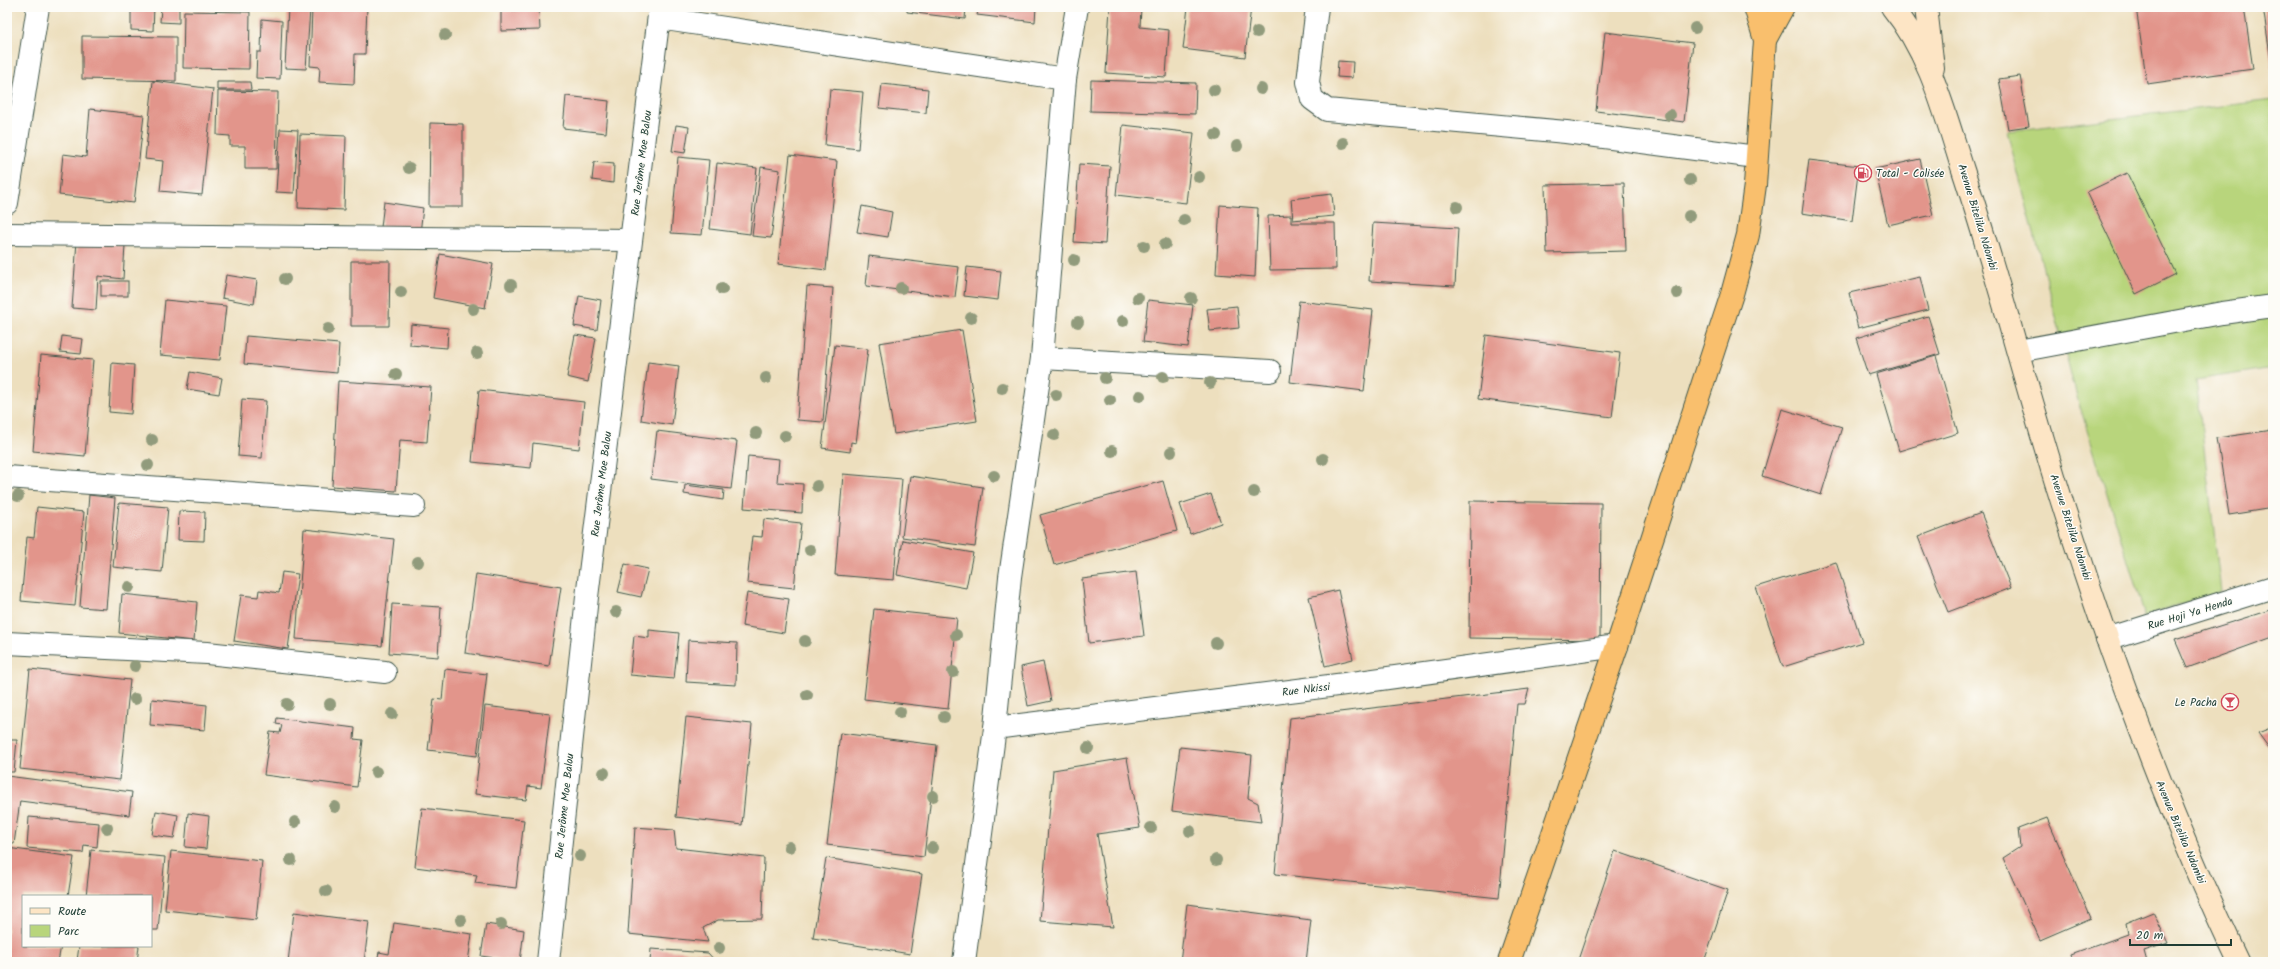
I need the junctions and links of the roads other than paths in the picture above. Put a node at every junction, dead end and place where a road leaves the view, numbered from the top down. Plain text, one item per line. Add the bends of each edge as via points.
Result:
1 (38, 7) edge
2 (1077, 7) edge
3 (1317, 7) edge
4 (1755, 7) edge
5 (1783, 7) edge
6 (1892, 7) edge
7 (1926, 7) edge
8 (660, 12) edge
9 (1765, 40) junction
10 (1065, 79) junction
11 (1934, 81) junction
12 (1756, 157) junction
13 (7, 203) edge
14 (7, 234) edge
15 (630, 240) junction
16 (2273, 306) edge
17 (2018, 351) junction
18 (1042, 358) junction
19 (1270, 371) dead end
20 (7, 477) edge
21 (414, 506) dead end
22 (2273, 587) edge
23 (2107, 639) junction
24 (7, 642) edge
25 (1617, 646) junction
26 (385, 672) dead end
27 (995, 728) junction
28 (548, 962) edge
29 (964, 962) edge
30 (1509, 962) edge
31 (2239, 962) edge

1 - 13 street
2 - 10 street
3 - 12 street via 1308,82 1312,99 1327,110 1566,132
4 - 9 highway
5 - 9 highway
6 - 11 street, Avenue Bitelika Ndombi via 1909,32
7 - 11 street, Avenue Bitelika Ndombi
8 - 10 street
8 - 15 street, Rue Jerôme Moe Balou
9 - 12 highway
10 - 18 street
11 - 17 street, Avenue Bitelika Ndombi via 1978,214
12 - 25 highway via 1748,235 1732,294
14 - 15 street
15 - 28 street, Rue Jerôme Moe Balou via 588,589
16 - 17 street
17 - 23 street, Avenue Bitelika Ndombi via 2058,489
18 - 19 street
18 - 27 street via 1010,577
20 - 21 street
22 - 23 street, Rue Hoji Ya Henda
23 - 31 street, Avenue Bitelika Ndombi via 2176,823
24 - 26 street via 207,653
25 - 27 street, Rue Nkissi via 1345,684
25 - 30 highway
27 - 29 street

